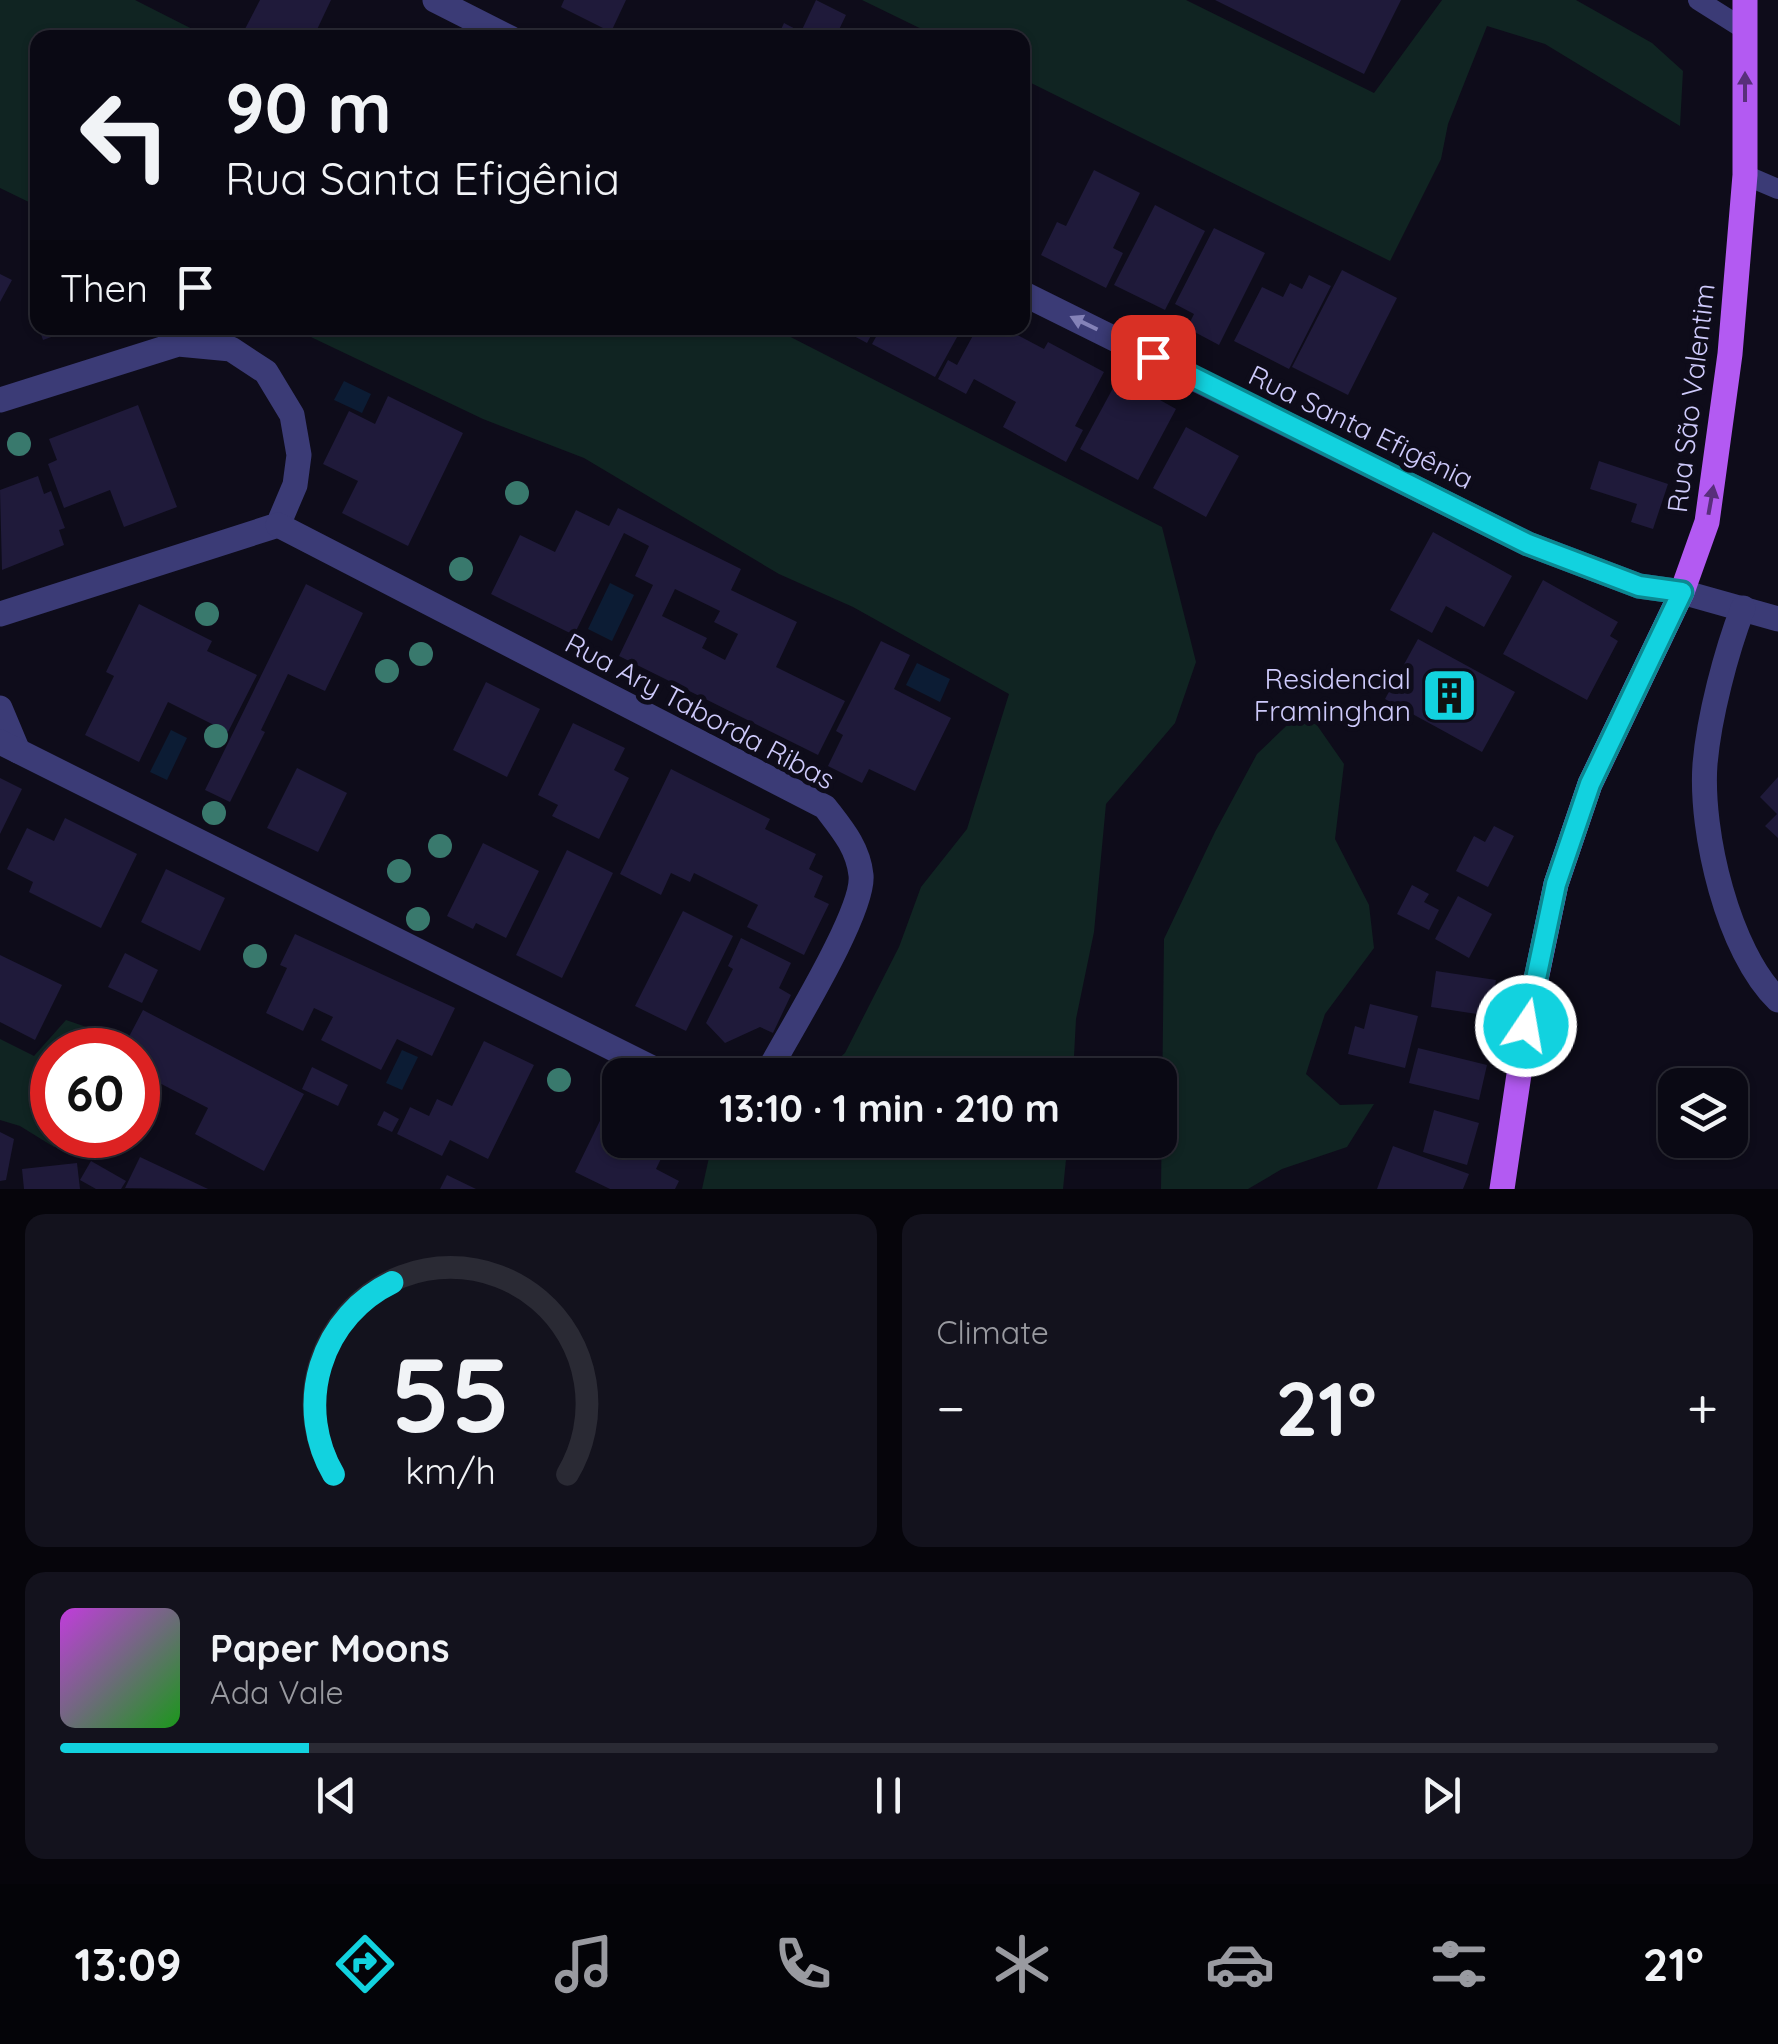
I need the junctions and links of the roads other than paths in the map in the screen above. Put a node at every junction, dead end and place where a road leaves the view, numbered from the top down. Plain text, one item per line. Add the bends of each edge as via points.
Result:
1 (435, 0) edge
2 (1698, 0) edge
3 (1746, 0) edge
4 (1744, 29) junction
5 (494, 30) edge
6 (1745, 174) junction
7 (1778, 189) edge
8 (1030, 296) edge
9 (0, 400) edge
10 (278, 526) junction
11 (1682, 592) junction
12 (1743, 608) junction
13 (2, 619) edge
14 (1778, 619) edge
15 (0, 708) edge
16 (9, 747) edge
17 (1778, 1000) edge
18 (632, 1058) edge
19 (776, 1058) edge
20 (1502, 1189) edge

1 - 5 street
2 - 4 lane
3 - 4 main road, Rua São Valentim
6 -> 4 main road, Rua São Valentim
6 - 7 lane
11 -> 6 main road, Rua São Valentim via 1708,522 1719,455
11 -> 8 street, Rua Santa Efigênia via 1639,586 1528,544
9 - 10 street via 178,344 231,349 266,372 292,415 295,485
10 - 13 street
10 - 19 street, Rua Ary Taborda Ribas via 825,807 855,849 862,878 856,908
11 - 12 street, Rua Santa Efigênia
11 - 20 main road, Rua São Valentim via 1590,784 1556,884
12 - 14 street, Rua Santa Efigênia
12 - 17 street via 1728,648 1705,765 1711,842 1724,908 1745,954
15 - 16 street
16 - 18 street

